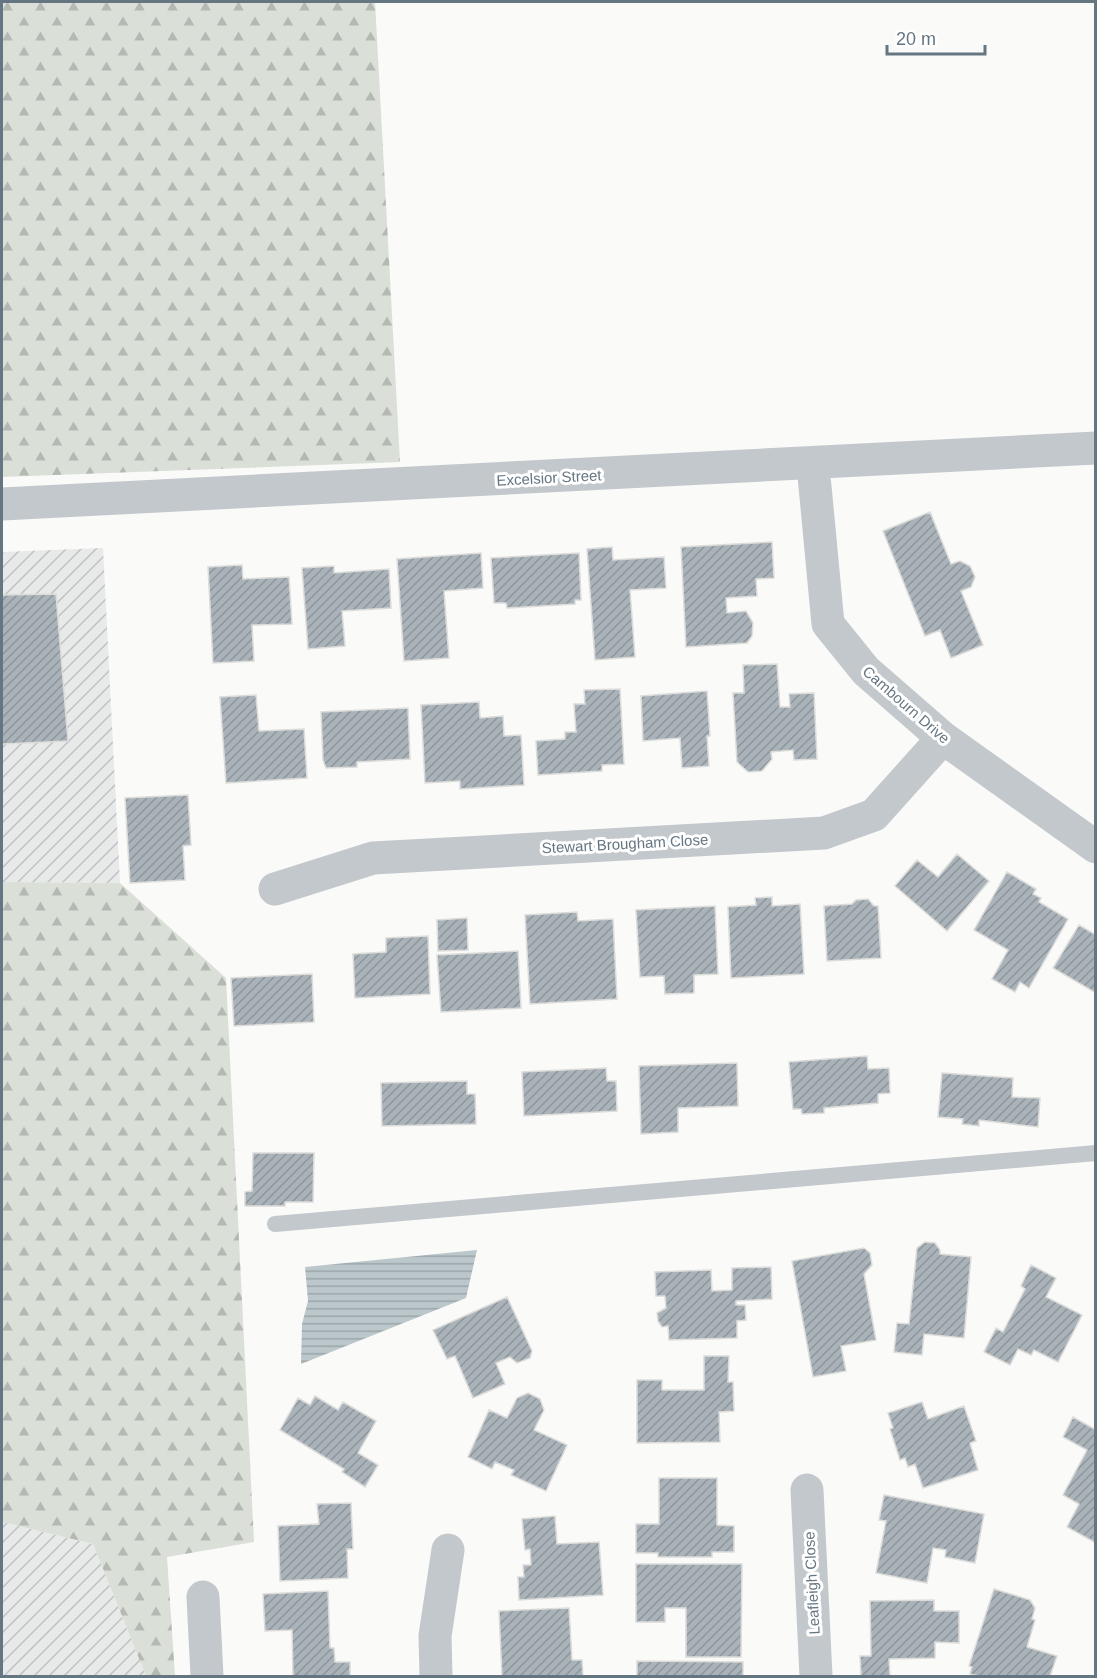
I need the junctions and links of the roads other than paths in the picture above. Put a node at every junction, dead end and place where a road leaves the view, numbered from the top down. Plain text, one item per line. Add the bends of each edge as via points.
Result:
1 (1095, 448) edge
2 (813, 465) junction
3 (2, 504) edge
4 (944, 738) junction
5 (1095, 847) edge
6 (275, 890) dead end
7 (1095, 1153) edge
8 (275, 1224) dead end
9 (807, 1490) dead end
10 (448, 1550) dead end
11 (203, 1597) dead end
12 (207, 1677) edge
13 (436, 1677) edge
14 (816, 1677) edge

1 - 2 street, Excelsior Street
2 - 3 street, Excelsior Street
2 - 4 street, Cambourn Drive via 828,624 866,671
4 - 5 street, Cambourn Drive
4 - 6 street, Stewart Brougham Close via 874,815 824,833 373,858
7 - 8 lane
9 - 14 street, Leafleigh Close
10 - 13 street via 435,1636
11 - 12 street

